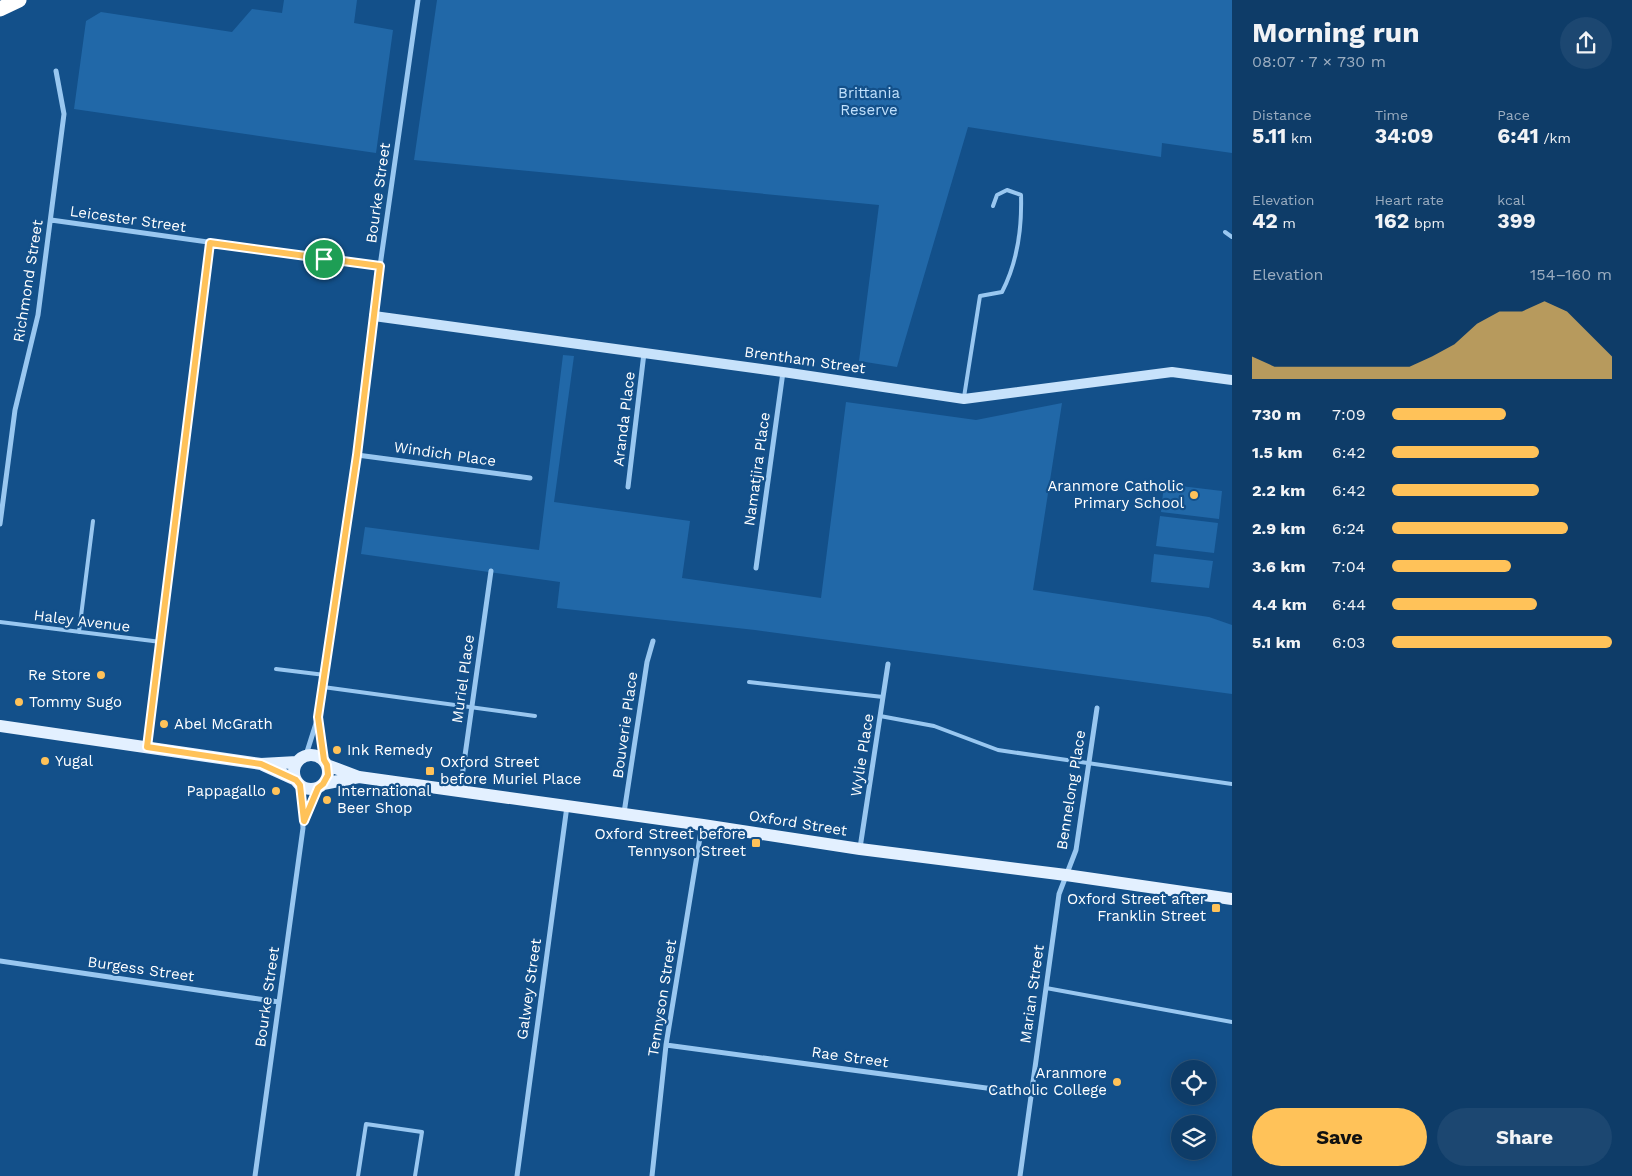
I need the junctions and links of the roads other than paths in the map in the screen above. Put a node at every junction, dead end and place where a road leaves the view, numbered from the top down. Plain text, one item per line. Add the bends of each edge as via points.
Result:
1 (19, 0) edge
2 (418, 0) edge
3 (0, 9) edge
4 (56, 71) dead end
5 (993, 206) dead end
6 (51, 220) junction
7 (1225, 232) dead end
8 (1232, 237) edge
9 (210, 243) junction
10 (380, 266) junction
11 (374, 316) junction
12 (644, 353) junction
13 (783, 372) junction
14 (1232, 380) edge
15 (964, 399) junction
16 (357, 455) junction
17 (530, 478) dead end
18 (628, 487) dead end
19 (93, 521) dead end
20 (0, 524) edge
21 (756, 568) dead end
22 (491, 571) dead end
23 (0, 622) edge
24 (79, 632) junction
25 (653, 641) dead end
26 (161, 642) junction
27 (888, 664) dead end
28 (276, 669) dead end
29 (325, 675) junction
30 (749, 682) dead end
31 (323, 687) junction
32 (883, 697) junction
33 (472, 708) junction
34 (1097, 708) dead end
35 (535, 716) dead end
36 (880, 716) junction
37 (318, 717) junction
38 (0, 726) edge
39 (147, 747) junction
40 (301, 759) junction
41 (325, 762) junction
42 (1089, 763) junction
43 (261, 764) junction
44 (359, 777) junction
45 (298, 783) junction
46 (1232, 784) edge
47 (320, 786) junction
48 (460, 791) junction
49 (567, 806) junction
50 (624, 814) junction
51 (304, 821) junction
52 (703, 825) junction
53 (860, 849) junction
54 (1066, 875) junction
55 (1232, 899) edge
56 (0, 961) edge
57 (1046, 988) junction
58 (279, 1002) junction
59 (1232, 1022) edge
60 (666, 1045) junction
61 (1031, 1094) junction
62 (255, 1176) edge
63 (358, 1176) edge
64 (415, 1176) edge
65 (517, 1176) edge
66 (652, 1176) edge
67 (1020, 1176) edge

1 - 3 highway
2 - 10 street, Bourke Street
4 - 6 street, Richmond Street via 64,114
5 - 15 lane via 997,195 1007,190 1021,195 1021,224 1013,264 1002,292 980,296
6 - 9 street, Leicester Street
6 - 20 street, Richmond Street via 38,315 15,410
7 - 8 lane
9 - 10 street, Leicester Street
9 - 26 street
10 - 11 street, Bourke Street
11 - 12 street, Brentham Street
11 - 16 street, Bourke Street
12 - 13 street, Brentham Street
12 - 18 street, Aranda Place
13 - 15 street, Brentham Street
13 - 21 street, Namatjira Place
14 - 15 street, Brentham Street via 1172,372
16 - 17 street, Windich Place
16 - 29 street, Bourke Street
19 - 24 lane
22 - 33 street, Muriel Place
23 - 24 lane, Haley Avenue
24 - 26 lane, Haley Avenue
25 - 50 street, Bouverie Place
26 - 39 street
27 - 32 street, Wylie Place
28 - 29 lane
29 - 31 street, Bourke Street
30 - 32 lane
31 - 33 lane
31 - 37 street, Bourke Street
32 - 36 street, Wylie Place
33 - 35 lane
33 - 48 street, Muriel Place
34 - 42 street, Bennelong Place
36 - 42 lane via 934,726 998,750
36 - 53 street, Wylie Place
37 - 40 street, Bourke Street
37 - 41 street, Bourke Street
38 - 39 main road
39 - 43 main road
40 - 41 main road via 316,755
40 - 43 main road
40 - 45 main road via 294,771
41 - 44 main road, Oxford Street
41 - 47 main road via 328,775
42 - 46 lane
42 - 54 street, Bennelong Place via 1076,850
43 - 45 main road
44 - 47 main road, Oxford Street
44 - 48 main road, Oxford Street
45 - 47 main road via 308,789
45 - 51 street, Bourke Street
47 - 51 street, Bourke Street
48 - 49 main road, Oxford Street
49 - 50 main road, Oxford Street
49 - 65 street, Galwey Street
50 - 52 main road, Oxford Street
51 - 58 street, Bourke Street
52 - 53 main road, Oxford Street
52 - 60 street, Tennyson Street
53 - 54 main road, Oxford Street
54 - 55 main road, Oxford Street
54 - 57 street, Marian Street via 1059,894
56 - 58 street, Burgess Street
57 - 59 lane
57 - 61 street, Marian Street
58 - 62 street, Bourke Street
60 - 61 street, Rae Street
60 - 66 street, Tennyson Street
61 - 67 street, Marian Street
63 - 64 lane via 366,1124 422,1132

